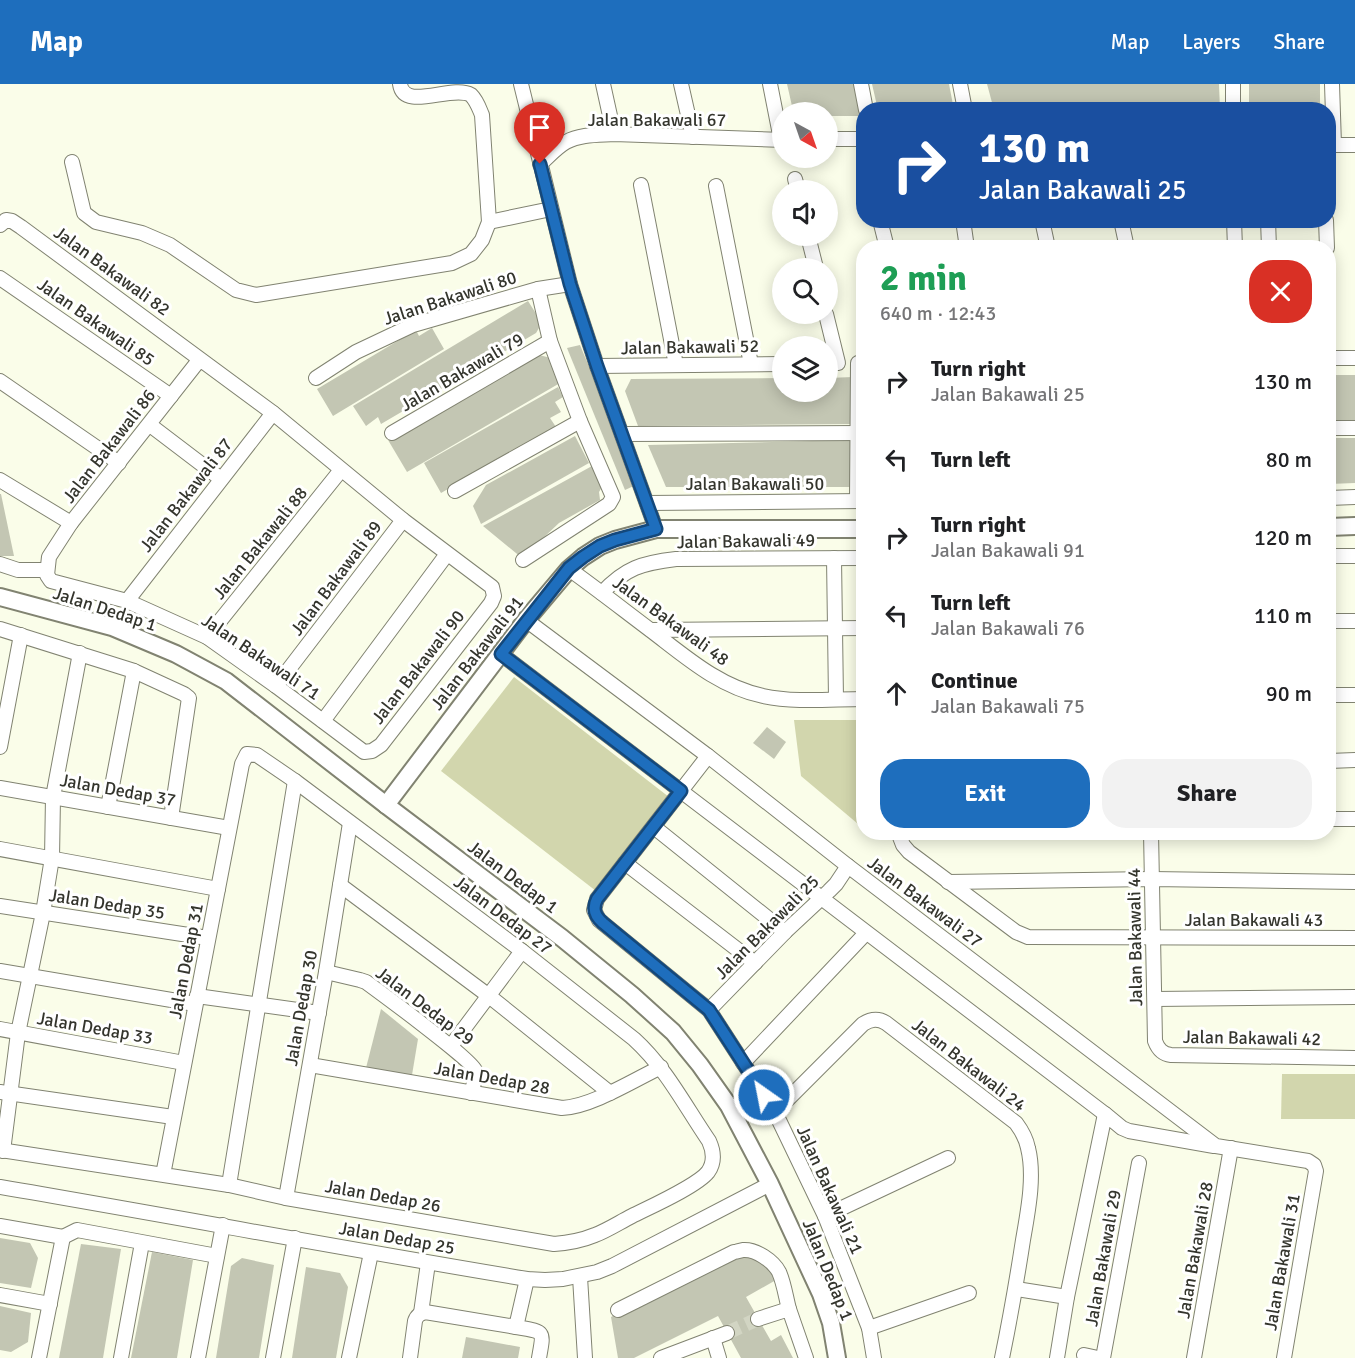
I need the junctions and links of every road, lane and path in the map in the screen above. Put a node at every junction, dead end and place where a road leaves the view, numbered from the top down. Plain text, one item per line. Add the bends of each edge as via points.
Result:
1 (400, 84) edge
2 (521, 84) edge
3 (603, 84) edge
4 (681, 84) edge
5 (770, 84) edge
6 (861, 84) edge
7 (960, 84) edge
8 (1233, 84) edge
9 (1332, 84) edge
10 (774, 102) edge
11 (865, 102) edge
12 (963, 102) edge
13 (1233, 102) edge
14 (1332, 102) edge
15 (614, 134) junction
16 (693, 137) junction
17 (838, 139) edge
18 (856, 139) edge
19 (772, 140) edge
20 (1336, 145) edge
21 (1355, 145) edge
22 (72, 162) dead end
23 (540, 164) junction
24 (641, 185) dead end
25 (716, 186) dead end
26 (551, 209) junction
27 (489, 222) junction
28 (0, 225) edge
29 (0, 278) edge
30 (570, 284) junction
31 (538, 289) junction
32 (550, 341) junction
33 (1336, 358) edge
34 (1355, 358) edge
35 (200, 359) junction
36 (838, 363) edge
37 (856, 363) edge
38 (751, 364) junction
39 (772, 364) edge
40 (676, 365) junction
41 (597, 366) junction
42 (316, 378) dead end
43 (0, 381) edge
44 (171, 396) junction
45 (273, 413) junction
46 (580, 421) junction
47 (150, 425) junction
48 (1336, 428) edge
49 (1355, 428) edge
50 (392, 433) dead end
51 (856, 433) edge
52 (622, 434) junction
53 (119, 464) junction
54 (341, 470) junction
55 (220, 479) junction
56 (0, 480) edge
57 (455, 491) dead end
58 (1355, 497) edge
59 (1336, 498) edge
60 (856, 501) edge
61 (647, 503) junction
62 (403, 520) junction
63 (71, 523) junction
64 (1355, 526) edge
65 (1336, 527) edge
66 (656, 529) junction
67 (856, 529) edge
68 (447, 554) junction
69 (1355, 555) edge
70 (1336, 556) edge
71 (834, 558) junction
72 (856, 558) edge
73 (523, 560) dead end
74 (0, 564) edge
75 (48, 564) junction
76 (569, 568) junction
77 (602, 592) junction
78 (0, 597) edge
79 (127, 601) junction
80 (526, 620) junction
81 (1336, 621) edge
82 (1355, 621) edge
83 (835, 628) junction
84 (856, 628) edge
85 (0, 629) edge
86 (651, 630) junction
87 (21, 635) junction
88 (207, 637) junction
89 (80, 653) junction
90 (501, 654) junction
91 (134, 671) junction
92 (276, 686) junction
93 (1336, 695) edge
94 (1355, 695) edge
95 (836, 699) junction
96 (856, 699) edge
97 (323, 722) junction
98 (0, 747) edge
99 (364, 752) joint
100 (247, 754) joint
101 (708, 756) junction
102 (1355, 760) edge
103 (1336, 761) edge
104 (295, 781) junction
105 (0, 788) edge
106 (681, 791) junction
107 (53, 797) junction
108 (386, 805) junction
109 (108, 807) junction
110 (171, 818) junction
111 (1336, 819) edge
112 (1355, 819) edge
113 (350, 823) junction
114 (654, 827) junction
115 (229, 828) junction
116 (901, 840) edge
117 (1151, 840) edge
118 (0, 849) edge
119 (52, 858) junction
120 (625, 863) junction
121 (848, 866) junction
122 (1152, 879) junction
123 (948, 882) junction
124 (1355, 882) edge
125 (340, 885) junction
126 (218, 890) junction
127 (821, 898) junction
128 (0, 906) edge
129 (43, 913) junction
130 (785, 932) junction
131 (867, 933) junction
132 (208, 938) junction
133 (1153, 938) junction
134 (1355, 938) edge
135 (522, 951) junction
136 (755, 963) junction
137 (0, 971) edge
138 (326, 972) junction
139 (30, 976) junction
140 (489, 996) junction
141 (1355, 997) edge
142 (1155, 999) junction
143 (196, 1000) junction
144 (257, 1005) junction
145 (709, 1010) junction
146 (319, 1013) junction
147 (0, 1029) edge
148 (18, 1033) junction
149 (1155, 1041) joint
150 (451, 1046) junction
151 (1355, 1058) edge
152 (184, 1063) junction
153 (743, 1063) junction
154 (310, 1065) junction
155 (661, 1067) junction
156 (5, 1093) edge
157 (471, 1093) junction
158 (610, 1093) junction
159 (775, 1112) junction
160 (1105, 1114) junction
161 (173, 1117) junction
162 (707, 1138) joint
163 (1216, 1146) junction
164 (1231, 1148) junction
165 (1, 1150) edge
166 (948, 1158) dead end
167 (1139, 1163) dead end
168 (1316, 1172) joint
169 (163, 1175) junction
170 (229, 1185) junction
171 (770, 1185) junction
172 (0, 1187) edge
173 (286, 1198) junction
174 (825, 1216) junction
175 (223, 1225) junction
176 (0, 1226) edge
177 (63, 1237) junction
178 (295, 1238) junction
179 (142, 1243) junction
180 (371, 1253) junction
181 (217, 1256) junction
182 (428, 1263) junction
183 (580, 1277) junction
184 (527, 1279) junction
185 (1016, 1289) junction
186 (969, 1293) dead end
187 (0, 1295) edge
188 (1067, 1298) junction
189 (50, 1304) junction
190 (618, 1310) dead end
191 (789, 1310) junction
192 (421, 1313) junction
193 (758, 1319) tunnel mouth
194 (516, 1327) junction
195 (869, 1328) junction
196 (727, 1332) tunnel mouth
197 (713, 1338) junction
198 (1083, 1355) dead end
199 (39, 1358) edge
200 (121, 1358) edge
201 (198, 1358) edge
202 (273, 1358) edge
203 (349, 1358) edge
204 (410, 1358) edge
205 (539, 1358) edge
206 (585, 1358) edge
207 (661, 1358) edge
208 (718, 1358) edge
209 (806, 1358) edge
210 (837, 1358) edge
211 (874, 1358) edge
212 (1002, 1358) edge
213 (1057, 1358) edge
214 (1098, 1358) edge
215 (1103, 1358) edge
216 (1194, 1358) edge
217 (1284, 1358) edge

1 - 27 street via 405,95 456,89 469,93 477,103 484,124
2 - 23 street
3 - 15 street
4 - 16 street
5 - 10 street
6 - 11 street
7 - 12 street
8 - 13 street
9 - 14 street
15 - 16 street, Jalan Bakawali 67
15 - 23 street, Jalan Bakawali 67 via 575,138
16 - 19 street, Jalan Bakawali 67
17 - 18 street
20 - 21 street
22 - 27 street via 84,213 96,222 142,233 170,245 236,291 256,295 452,264 471,254
23 - 26 street
24 - 40 street
25 - 38 street
26 - 27 street
26 - 30 street
28 - 35 street, Jalan Bakawali 82 via 6,220 21,227
29 - 44 street, Jalan Bakawali 85
30 - 31 street, Jalan Bakawali 80
30 - 41 street
31 - 32 street
31 - 42 street, Jalan Bakawali 80 via 413,326 356,352
32 - 46 street
32 - 50 street, Jalan Bakawali 79
33 - 34 street
35 - 44 street, Jalan Bakawali 86
35 - 45 street
36 - 37 street
38 - 39 street, Jalan Bakawali 52
38 - 40 street, Jalan Bakawali 52
40 - 41 street, Jalan Bakawali 52
41 - 52 street
43 - 53 street
44 - 47 street, Jalan Bakawali 86
45 - 54 street
45 - 55 street, Jalan Bakawali 87
46 - 57 street
46 - 73 street via 612,501
47 - 53 street, Jalan Bakawali 86
47 - 55 street
48 - 49 street
51 - 52 street
52 - 61 street
53 - 63 street, Jalan Bakawali 86
54 - 62 street
54 - 88 street, Jalan Bakawali 88
55 - 79 street, Jalan Bakawali 87
56 - 63 street
58 - 59 street
60 - 61 street, Jalan Bakawali 50
61 - 66 street
62 - 68 street
62 - 92 street, Jalan Bakawali 89
63 - 75 street, Jalan Bakawali 86
64 - 65 main road
66 - 67 main road, Jalan Bakawali 91
66 - 76 main road, Jalan Bakawali 91 via 600,546
68 - 97 street
68 - 99 street, Jalan Bakawali 90 via 492,587 494,596 381,745
69 - 70 street
71 - 72 street, Jalan Bakawali 49
71 - 77 street, Jalan Bakawali 49 via 649,562 621,575
71 - 83 street
74 - 75 street via 18,570
75 - 79 street, Jalan Bakawali 71 via 51,581
76 - 77 street, Jalan Bakawali 48
76 - 80 main road, Jalan Bakawali 91
77 - 86 street, Jalan Bakawali 48
78 - 108 main road, Jalan Dedap 1 via 112,627 176,654 226,681
79 - 88 street, Jalan Bakawali 71
80 - 90 main road, Jalan Bakawali 91
80 - 101 street, Jalan Bakawali 27
81 - 82 street
83 - 84 street
83 - 86 street
83 - 95 street
85 - 87 street
86 - 95 street, Jalan Bakawali 48 via 695,665 741,690 786,699
87 - 89 street
87 - 98 street
88 - 92 street, Jalan Bakawali 71
89 - 91 street
89 - 107 street
90 - 106 street
90 - 108 main road, Jalan Bakawali 91
91 - 109 street
91 - 110 street via 189,698
92 - 97 street, Jalan Bakawali 71
93 - 94 street
95 - 96 street, Jalan Bakawali 48
97 - 99 street, Jalan Bakawali 71
100 - 104 street, Jalan Dedap 27 via 257,755
100 - 115 street, Jalan Dedap 31
101 - 106 street
101 - 121 street, Jalan Bakawali 27
102 - 103 street
104 - 113 street, Jalan Dedap 27
104 - 144 street
105 - 107 street, Jalan Dedap 37
106 - 114 street
106 - 127 street
107 - 109 street, Jalan Dedap 37
107 - 119 street
108 - 171 main road, Jalan Dedap 1 via 562,938 673,1032 729,1106
109 - 110 street, Jalan Dedap 37
110 - 115 street, Jalan Dedap 37
111 - 112 street
113 - 125 street, Jalan Dedap 30
113 - 135 street, Jalan Dedap 27
114 - 120 street
114 - 130 street
115 - 126 street, Jalan Dedap 31
116 - 123 street, Jalan Bakawali 43 via 906,849
117 - 122 street, Jalan Bakawali 44
118 - 119 street
119 - 126 street
119 - 129 street
120 - 136 street
120 - 145 street, Jalan Bakawali 21 via 594,904 596,915
121 - 127 street, Jalan Bakawali 25
121 - 163 street, Jalan Bakawali 27
122 - 123 street
122 - 124 street
122 - 133 street, Jalan Bakawali 44
123 - 133 street, Jalan Bakawali 43 via 1028,938
125 - 138 street, Jalan Dedap 30
125 - 140 street
126 - 132 street, Jalan Dedap 31
127 - 130 street, Jalan Bakawali 25
127 - 131 street
128 - 129 street, Jalan Dedap 35
129 - 132 street, Jalan Dedap 35
129 - 139 street
130 - 136 street, Jalan Bakawali 25
131 - 153 street
131 - 160 street
132 - 143 street, Jalan Dedap 31
133 - 134 street, Jalan Bakawali 43
133 - 142 street, Jalan Bakawali 44
135 - 140 street
135 - 155 street, Jalan Dedap 27 via 620,1026
136 - 145 street, Jalan Bakawali 25
137 - 139 street
138 - 146 street, Jalan Dedap 30
138 - 150 street, Jalan Dedap 29 via 366,982
139 - 143 street
139 - 148 street
140 - 150 street
140 - 158 street
141 - 142 street
142 - 149 street, Jalan Bakawali 44
143 - 144 street
143 - 152 street, Jalan Dedap 31
144 - 146 street
144 - 170 street
145 - 153 street, Jalan Bakawali 21
146 - 154 street, Jalan Dedap 30
147 - 148 street, Jalan Dedap 33
148 - 152 street, Jalan Dedap 33
148 - 156 street
149 - 151 street, Jalan Bakawali 42 via 1161,1051 1171,1055
150 - 157 street, Jalan Dedap 29 via 475,1070
152 - 161 street, Jalan Dedap 31
153 - 159 street, Jalan Bakawali 21
154 - 157 street, Jalan Dedap 28
154 - 173 street, Jalan Dedap 30
155 - 158 street, Jalan Dedap 28
155 - 162 street, Jalan Dedap 27
156 - 161 street
156 - 165 street
157 - 158 street, Jalan Dedap 28 via 562,1108
159 - 174 street, Jalan Bakawali 21
159 - 185 street, Jalan Bakawali 24 via 863,1024 882,1020 1023,1132 1029,1149 1030,1194
160 - 163 street via 1124,1130
160 - 188 street
161 - 169 street, Jalan Dedap 31
162 - 173 street, Jalan Dedap 26 via 713,1158 700,1180 595,1235 561,1243
163 - 164 street, Jalan Bakawali 27
164 - 168 street, Jalan Bakawali 27 via 1308,1161
164 - 216 street, Jalan Bakawali 28
165 - 169 street, Jalan Dedap 26
166 - 174 street
167 - 215 street, Jalan Bakawali 29
168 - 217 street, Jalan Bakawali 31
169 - 170 street, Jalan Dedap 26
170 - 173 street, Jalan Dedap 26
171 - 183 street, Jalan Dedap 25 via 612,1266
171 - 210 main road, Jalan Dedap 1 via 821,1294
172 - 175 street, Jalan Dedap 25
174 - 195 street, Jalan Bakawali 21
175 - 178 street, Jalan Dedap 25
175 - 181 street
176 - 177 street
177 - 179 street via 77,1230
177 - 189 street
178 - 180 street, Jalan Dedap 25
178 - 202 street
179 - 181 street
179 - 200 street
180 - 182 street, Jalan Dedap 25
180 - 203 street
181 - 201 street
182 - 184 street, Jalan Dedap 25
182 - 192 street
183 - 184 street, Jalan Dedap 25
183 - 206 street
184 - 194 street
185 - 188 street
185 - 212 street, Jalan Bakawali 24
186 - 195 street
187 - 189 street
188 - 213 street
189 - 199 street
190 - 191 street via 734,1252 750,1250 777,1269
191 - 193 street
191 - 209 street
192 - 194 street
192 - 204 street via 415,1321
194 - 205 street via 540,1333
195 - 211 street, Jalan Bakawali 21
196 - 197 street
197 - 207 street
197 - 208 street
198 - 214 street

